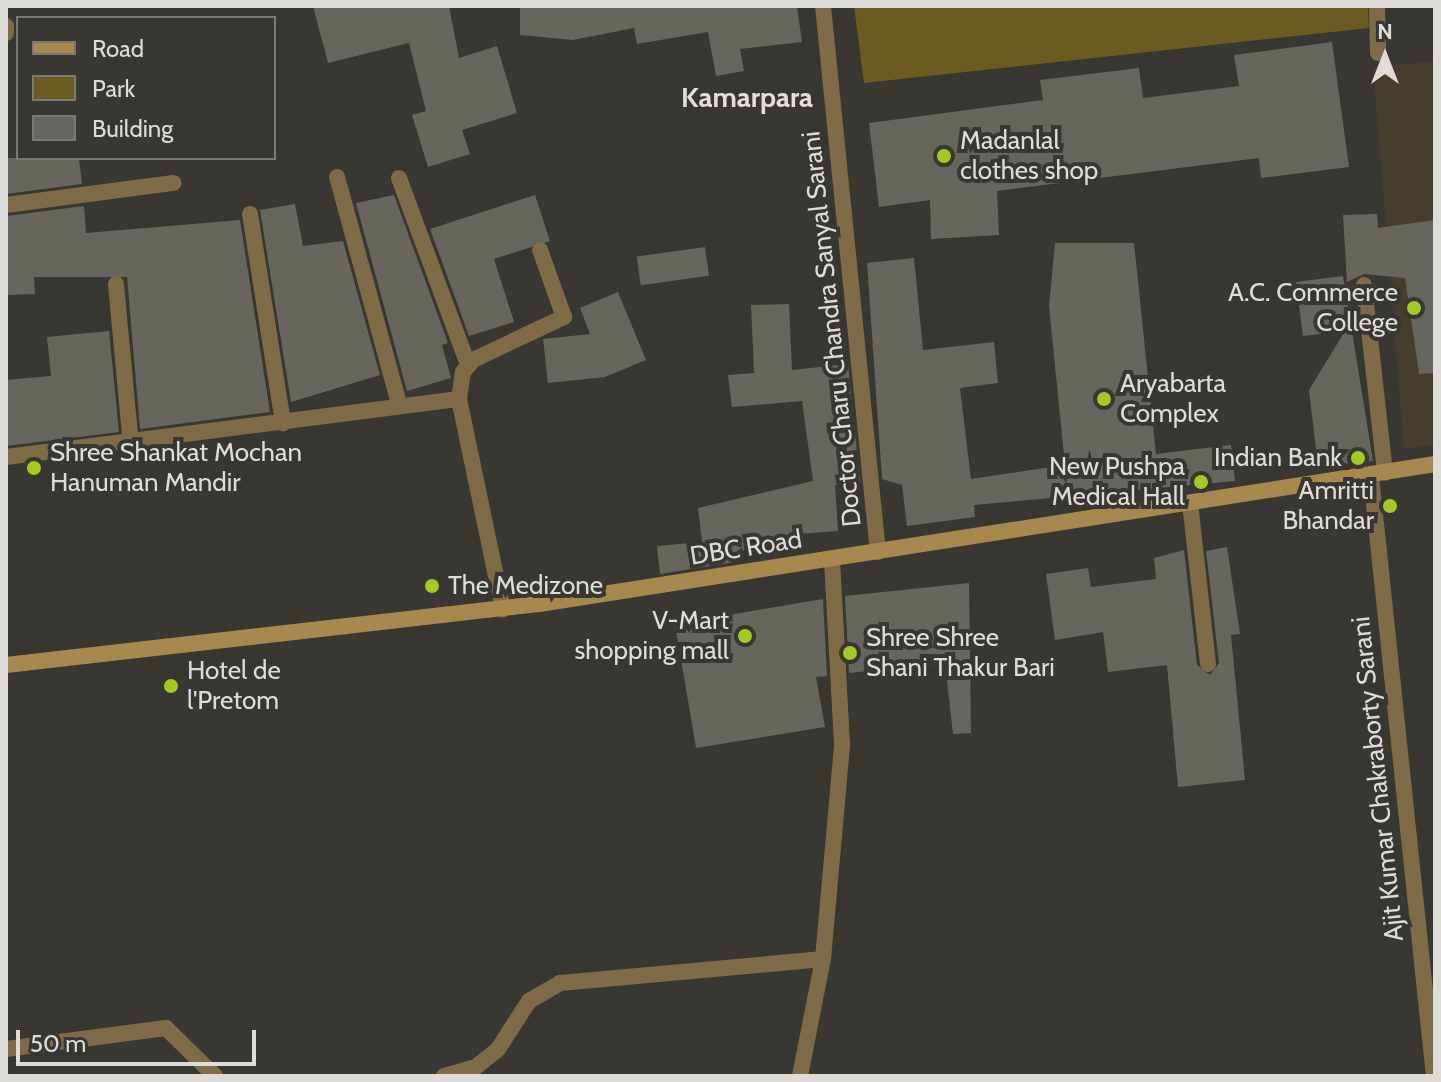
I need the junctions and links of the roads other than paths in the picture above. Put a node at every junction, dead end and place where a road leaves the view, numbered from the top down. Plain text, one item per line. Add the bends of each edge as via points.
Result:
1 (823, 6) edge
2 (1377, 6) edge
3 (6, 26) edge
4 (6, 33) edge
5 (1378, 53) dead end
6 (337, 177) dead end
7 (399, 178) dead end
8 (174, 183) dead end
9 (6, 205) edge
10 (250, 214) dead end
11 (540, 250) dead end
12 (116, 284) dead end
13 (1364, 285) dead end
14 (468, 365) junction
15 (459, 399) junction
16 (399, 404) junction
17 (283, 423) junction
18 (131, 446) junction
19 (6, 457) edge
20 (1435, 464) edge
21 (1378, 475) junction
22 (1190, 503) junction
23 (878, 552) junction
24 (832, 559) junction
25 (503, 609) junction
26 (6, 662) edge
27 (1208, 664) dead end
28 (823, 959) junction
29 (1432, 1035) edge
30 (6, 1049) edge
31 (215, 1076) edge
32 (444, 1076) edge
33 (800, 1076) edge
34 (1434, 1076) edge

1 - 23 street, Doctor Charu Chandra Sanyal Sarani
2 - 5 street
3 - 4 street
6 - 16 street
7 - 14 street via 436,297
8 - 9 street
10 - 17 street
11 - 14 street via 564,317
12 - 18 street
13 - 21 street, Ajit Kumar Chakraborty Sarani
14 - 15 street
15 - 16 street
15 - 25 street
16 - 17 street
17 - 18 street
18 - 19 street
20 - 21 street, DBC Road
21 - 22 street, DBC Road
21 - 29 street, Ajit Kumar Chakraborty Sarani
22 - 23 street, DBC Road
22 - 27 street
23 - 24 street, DBC Road
24 - 25 street, DBC Road
24 - 28 street via 842,744
25 - 26 street, DBC Road
28 - 32 street via 560,983 529,1001 498,1049 476,1067
28 - 33 street
29 - 34 street, Ajit Kumar Chakraborty Sarani
30 - 31 street via 166,1028

